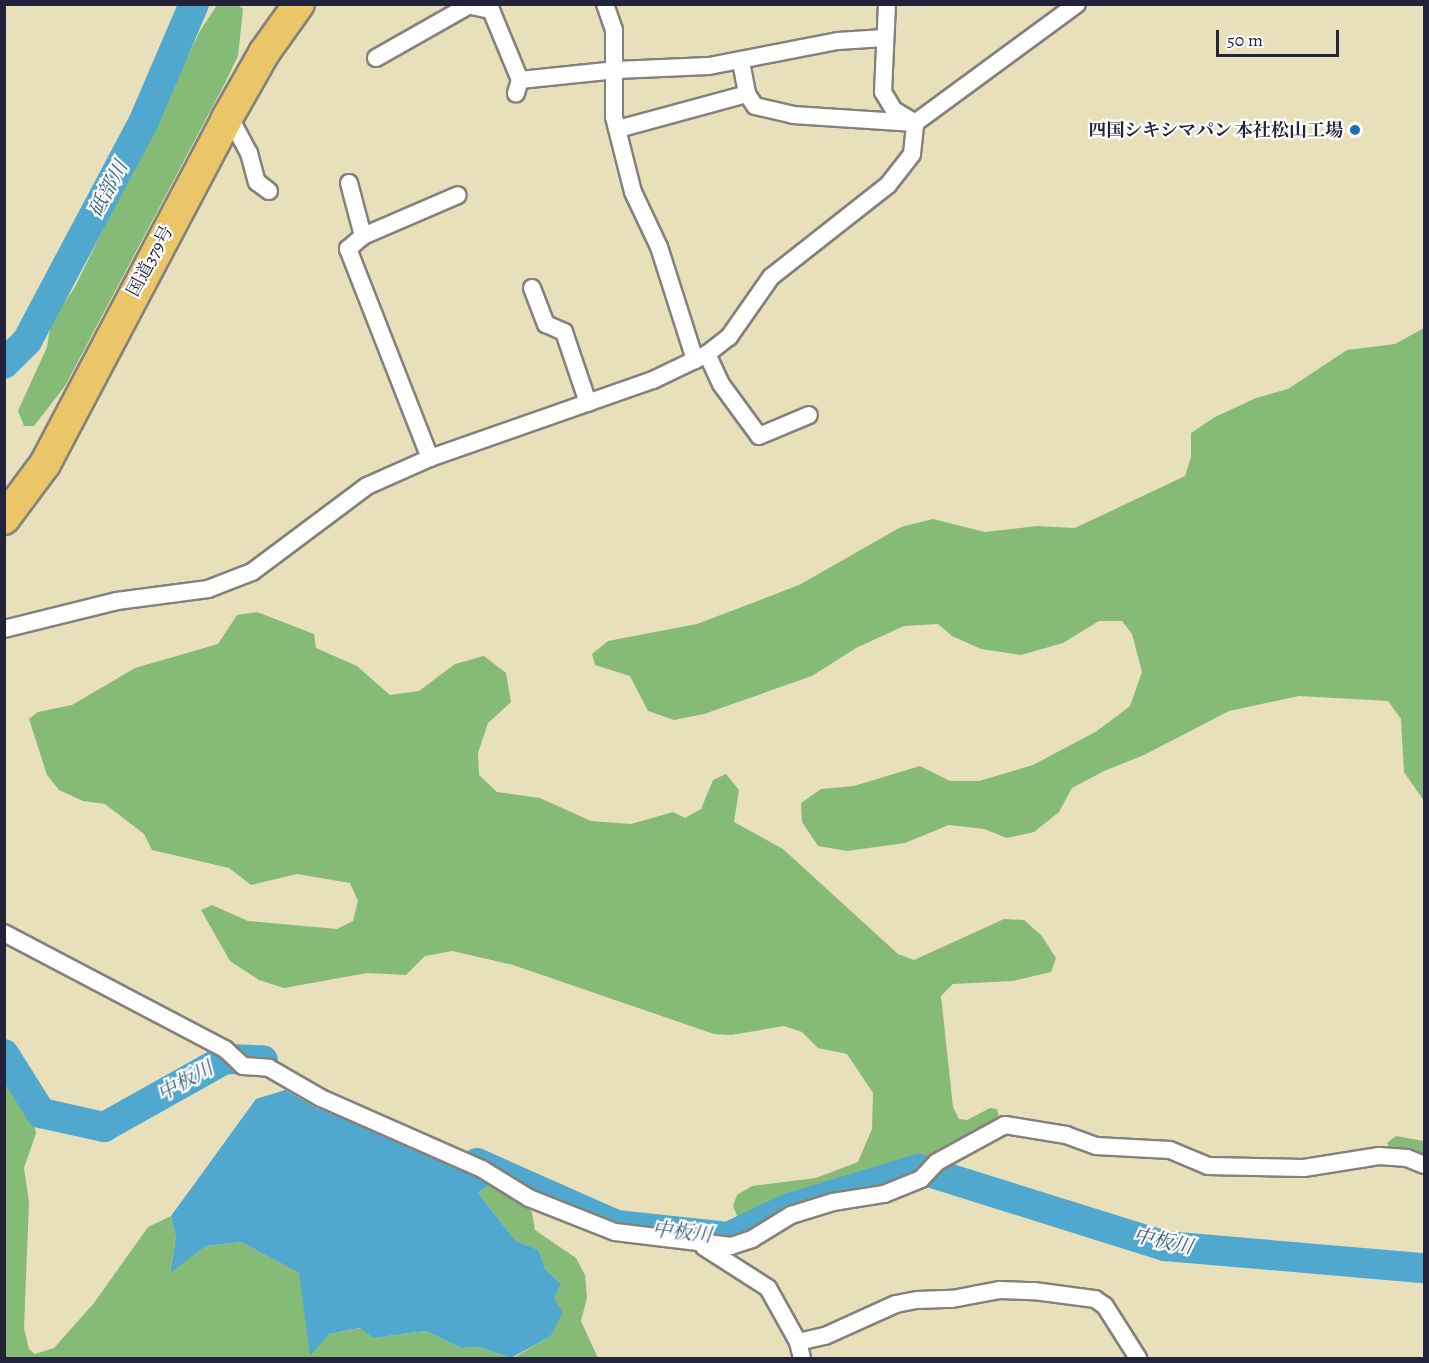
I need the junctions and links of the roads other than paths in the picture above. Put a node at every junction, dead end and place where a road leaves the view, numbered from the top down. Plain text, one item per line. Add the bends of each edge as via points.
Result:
1 (299, 4) edge
2 (605, 4) edge
3 (887, 4) edge
4 (1077, 4) edge
5 (465, 5) edge
6 (884, 38) junction
7 (376, 58) dead end
8 (741, 62) junction
9 (616, 70) junction
10 (747, 93) junction
11 (226, 120) junction
12 (915, 123) junction
13 (618, 129) junction
14 (349, 183) dead end
15 (269, 191) dead end
16 (458, 195) dead end
17 (363, 236) junction
18 (532, 288) dead end
19 (701, 357) junction
20 (588, 404) junction
21 (809, 415) dead end
22 (430, 458) junction
23 (4, 519) edge
24 (4, 629) edge
25 (4, 933) edge
26 (1425, 1165) edge
27 (701, 1245) junction
28 (798, 1342) junction
29 (802, 1359) edge
30 (1138, 1359) edge

1 - 11 highway, 国道379号 via 264,53
2 - 9 street via 614,30
3 - 6 street
4 - 12 street
5 - 7 street
5 - 9 street via 491,10 518,86
6 - 8 street via 768,52
6 - 12 street via 883,92 894,110
8 - 9 street
8 - 10 street
9 - 13 street
10 - 12 street via 755,106 793,115
10 - 13 street
11 - 15 street via 235,127 249,153 257,182
11 - 23 highway, 国道379号 via 45,464
12 - 19 street via 912,154 888,185 771,277 729,337
13 - 19 street via 633,192 659,247
14 - 17 street
16 - 17 street
17 - 22 street via 348,249
18 - 20 street via 546,324 564,332
19 - 20 street
19 - 21 street via 759,436
20 - 22 street
22 - 24 street via 367,486 290,547 241,576 208,589 117,601
25 - 27 street via 225,1049 243,1066 269,1068 321,1098 482,1169 529,1198 615,1232
26 - 27 street via 1407,1158 1379,1156 1304,1168 1208,1166 1170,1150 1096,1146 1066,1135 1005,1125 937,1162 921,1179 884,1194 834,1202 791,1215 752,1239 731,1246
27 - 28 street via 768,1288
28 - 29 street
28 - 30 street via 825,1336 906,1302 1000,1290 1034,1291 1095,1299 1105,1306

